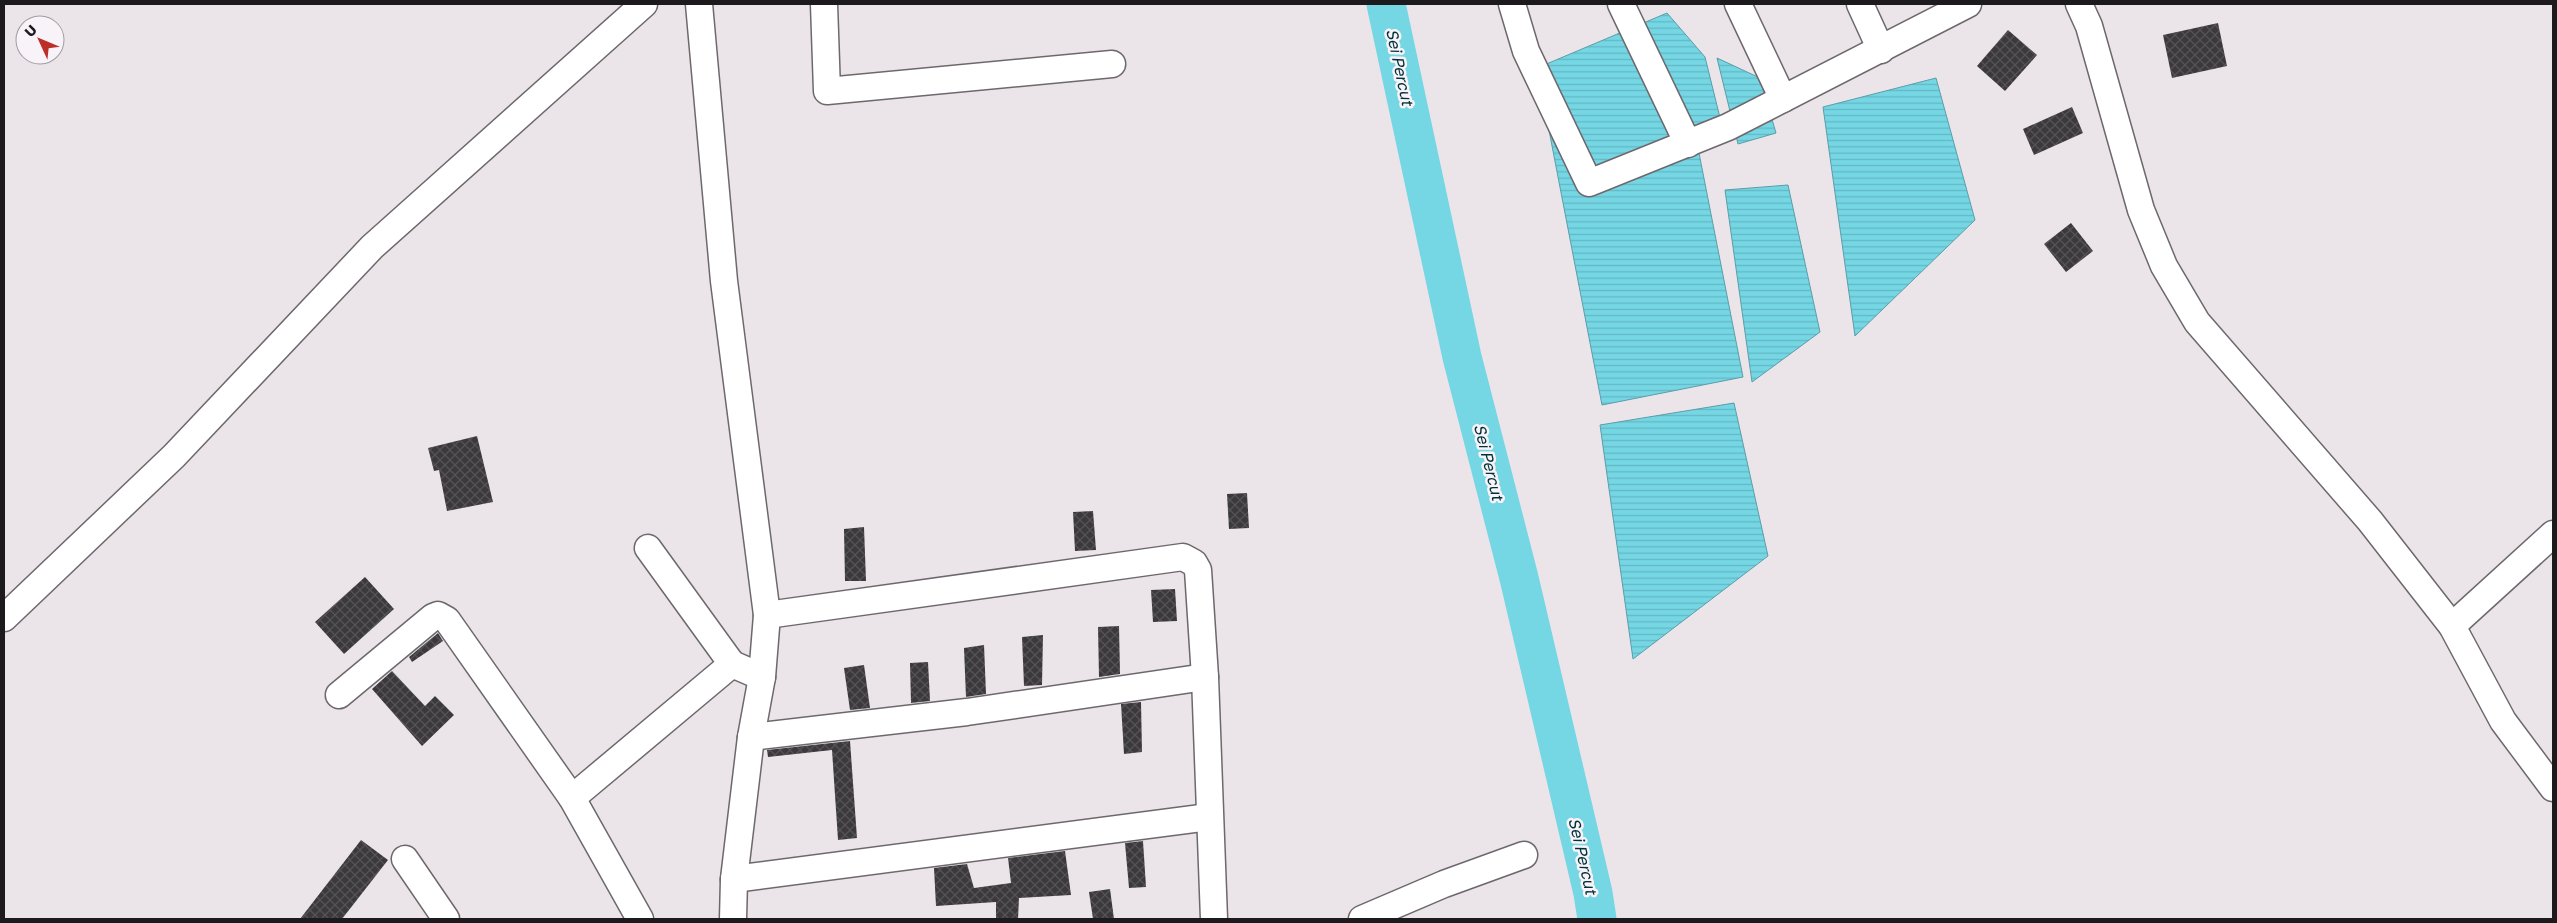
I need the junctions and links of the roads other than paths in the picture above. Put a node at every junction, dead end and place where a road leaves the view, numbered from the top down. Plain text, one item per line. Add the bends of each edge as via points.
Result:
1 (644, 4) edge
2 (699, 4) edge
3 (824, 4) edge
4 (1512, 4) edge
5 (1621, 4) edge
6 (1738, 4) edge
7 (1860, 4) edge
8 (1968, 4) edge
9 (2079, 4) edge
10 (1881, 50) junction
11 (1112, 64) dead end
12 (1783, 99) junction
13 (1688, 144) junction
14 (2553, 534) edge
15 (648, 548) dead end
16 (767, 615) junction
17 (4, 618) edge
18 (2452, 626) junction
19 (732, 664) junction
20 (762, 677) junction
21 (1205, 677) junction
22 (339, 695) dead end
23 (751, 737) junction
24 (2553, 788) edge
25 (572, 798) junction
26 (1209, 817) junction
27 (1524, 855) dead end
28 (405, 859) dead end
29 (734, 879) junction
30 (446, 919) edge
31 (640, 919) edge
32 (733, 919) edge
33 (1214, 919) edge
34 (1362, 919) edge

1 - 17 street via 372,247 174,456
2 - 16 street via 724,281
3 - 11 street via 827,91
4 - 13 street via 1526,51 1590,183
5 - 13 street
6 - 12 street
7 - 10 street
8 - 10 street
9 - 18 street via 2089,26 2141,210 2164,266 2197,322 2370,521
10 - 12 street
12 - 13 street
14 - 18 street
15 - 19 street
16 - 20 street
16 - 21 street via 1183,558 1194,563 1198,570
18 - 24 street via 2502,721
19 - 20 street
19 - 25 street
20 - 23 street
21 - 23 street via 967,712
21 - 26 street
22 - 25 street via 433,617 443,617
23 - 29 street
25 - 31 street
26 - 29 street
26 - 33 street
27 - 34 street
28 - 30 street
29 - 32 street

